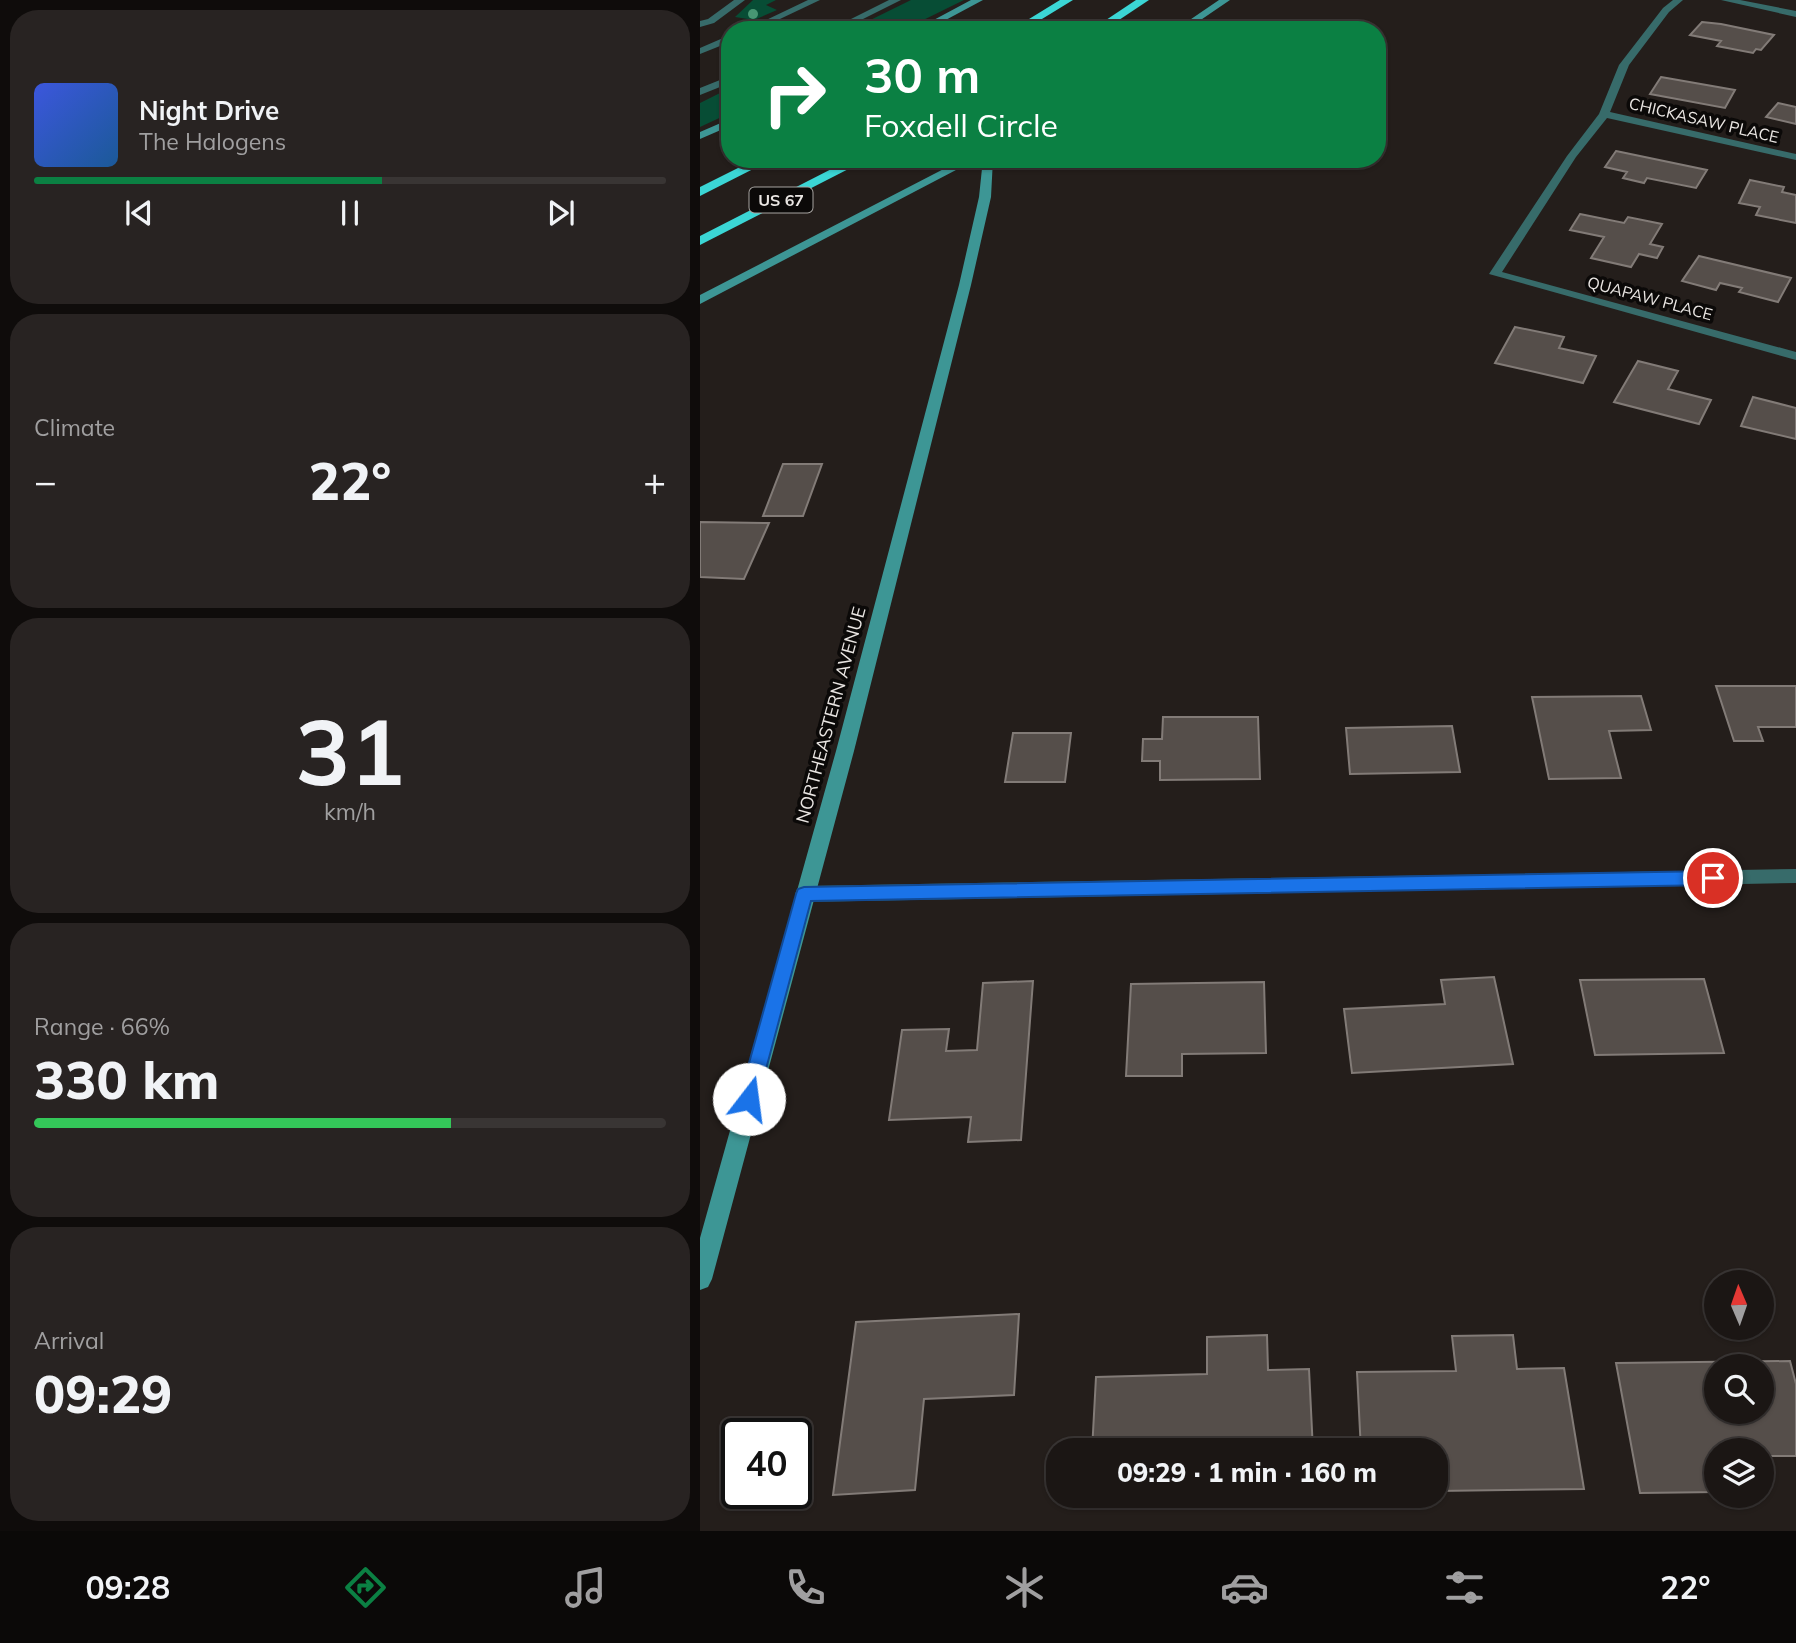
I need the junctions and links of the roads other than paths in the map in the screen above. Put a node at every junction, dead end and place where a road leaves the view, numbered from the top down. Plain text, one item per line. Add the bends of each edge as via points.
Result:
1 (740, 0) edge
2 (815, 0) edge
3 (896, 0) edge
4 (978, 0) edge
5 (1069, 0) edge
6 (1144, 0) edge
7 (1226, 0) edge
8 (1678, 0) edge
9 (1726, 0) edge
10 (1796, 13) edge
11 (769, 21) edge
12 (852, 21) edge
13 (937, 21) edge
14 (1033, 21) edge
15 (1110, 21) edge
16 (1193, 21) edge
17 (700, 24) edge
18 (721, 42) edge
19 (700, 51) edge
20 (721, 83) edge
21 (700, 92) edge
22 (1604, 114) junction
23 (721, 126) edge
24 (700, 136) edge
25 (1796, 157) edge
26 (749, 168) edge
27 (844, 168) edge
28 (955, 168) edge
29 (987, 168) edge
30 (700, 192) edge
31 (700, 241) edge
32 (700, 300) edge
33 (1796, 356) edge
34 (1796, 876) edge
35 (804, 894) junction
36 (700, 1279) edge

1 - 17 street via 716,22
2 - 11 street
3 - 12 street
4 - 13 street
5 - 14 highway
6 - 15 highway
7 - 16 street
8 - 22 street via 1624,65
9 - 10 street
18 - 19 street
20 - 21 street
22 - 25 street, CHICKASAW PLACE
22 - 33 street, QUAPAW PLACE via 1496,274
23 - 24 street
26 - 30 highway, US 67
27 - 31 highway, US 67
28 - 32 street
29 - 35 street, NORTHEASTERN AVENUE via 965,285
34 - 35 street
35 - 36 street, NORTHEASTERN AVENUE

